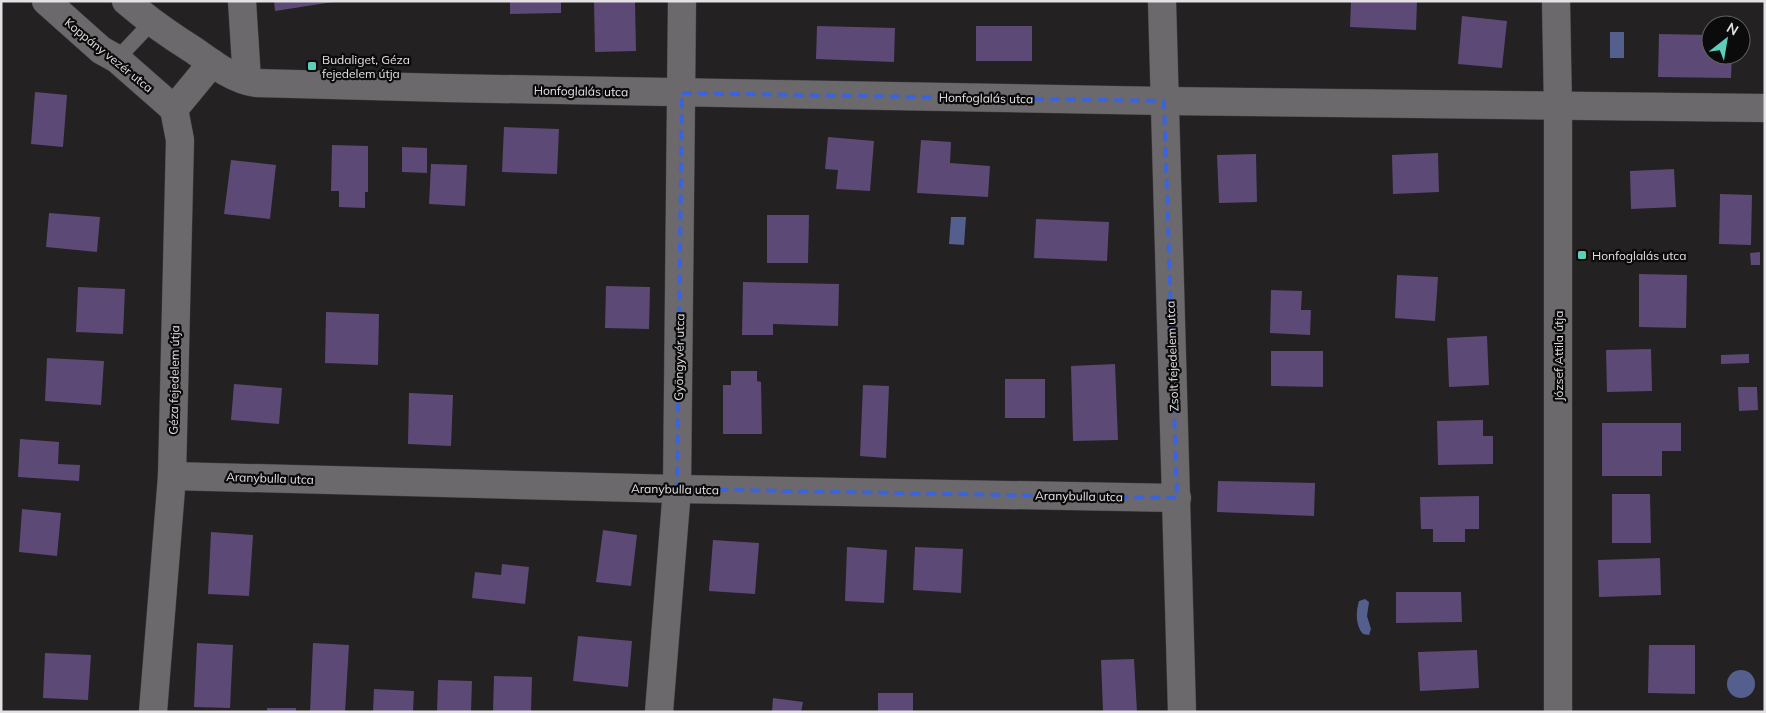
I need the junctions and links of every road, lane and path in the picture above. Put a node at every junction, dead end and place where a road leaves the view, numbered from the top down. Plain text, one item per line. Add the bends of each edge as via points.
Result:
1 (46, 1) edge
2 (126, 1) edge
3 (242, 1) edge
4 (682, 1) edge
5 (1162, 1) edge
6 (1556, 1) edge
7 (152, 22) junction
8 (117, 59) junction
9 (212, 63) junction
10 (247, 80) junction
11 (682, 93) junction
12 (1164, 101) junction
13 (1558, 107) junction
14 (1765, 108) edge
15 (174, 109) junction
16 (172, 476) junction
17 (677, 489) junction
18 (1177, 498) junction
19 (153, 712) edge
20 (659, 712) edge
21 (1182, 712) edge
22 (1558, 712) edge

1 - 8 street, Koppány vezér utca via 101,50
2 - 7 street, Honfoglalás utca
3 - 10 street
4 - 11 street, Gyöngyvér utca
5 - 12 street, Zsolt fejedelem utca
6 - 13 street, József Attila útja
7 - 8 lane
7 - 9 street, Honfoglalás utca
8 - 15 street, Koppány vezér utca
9 - 10 street, Honfoglalás utca
9 - 15 street
10 - 11 street, Honfoglalás utca via 256,83 356,86
11 - 12 street, Honfoglalás utca
11 - 17 street, Gyöngyvér utca
12 - 13 street, Honfoglalás utca
12 - 18 street, Zsolt fejedelem utca
13 - 14 street, Honfoglalás utca
13 - 22 street, József Attila útja
15 - 16 street, Géza fejedelem útja via 180,140
16 - 17 street, Aranybulla utca
16 - 19 street, Géza fejedelem útja
17 - 18 street, Aranybulla utca
17 - 20 street, Gyöngyvér utca
18 - 21 street, Zsolt fejedelem utca

